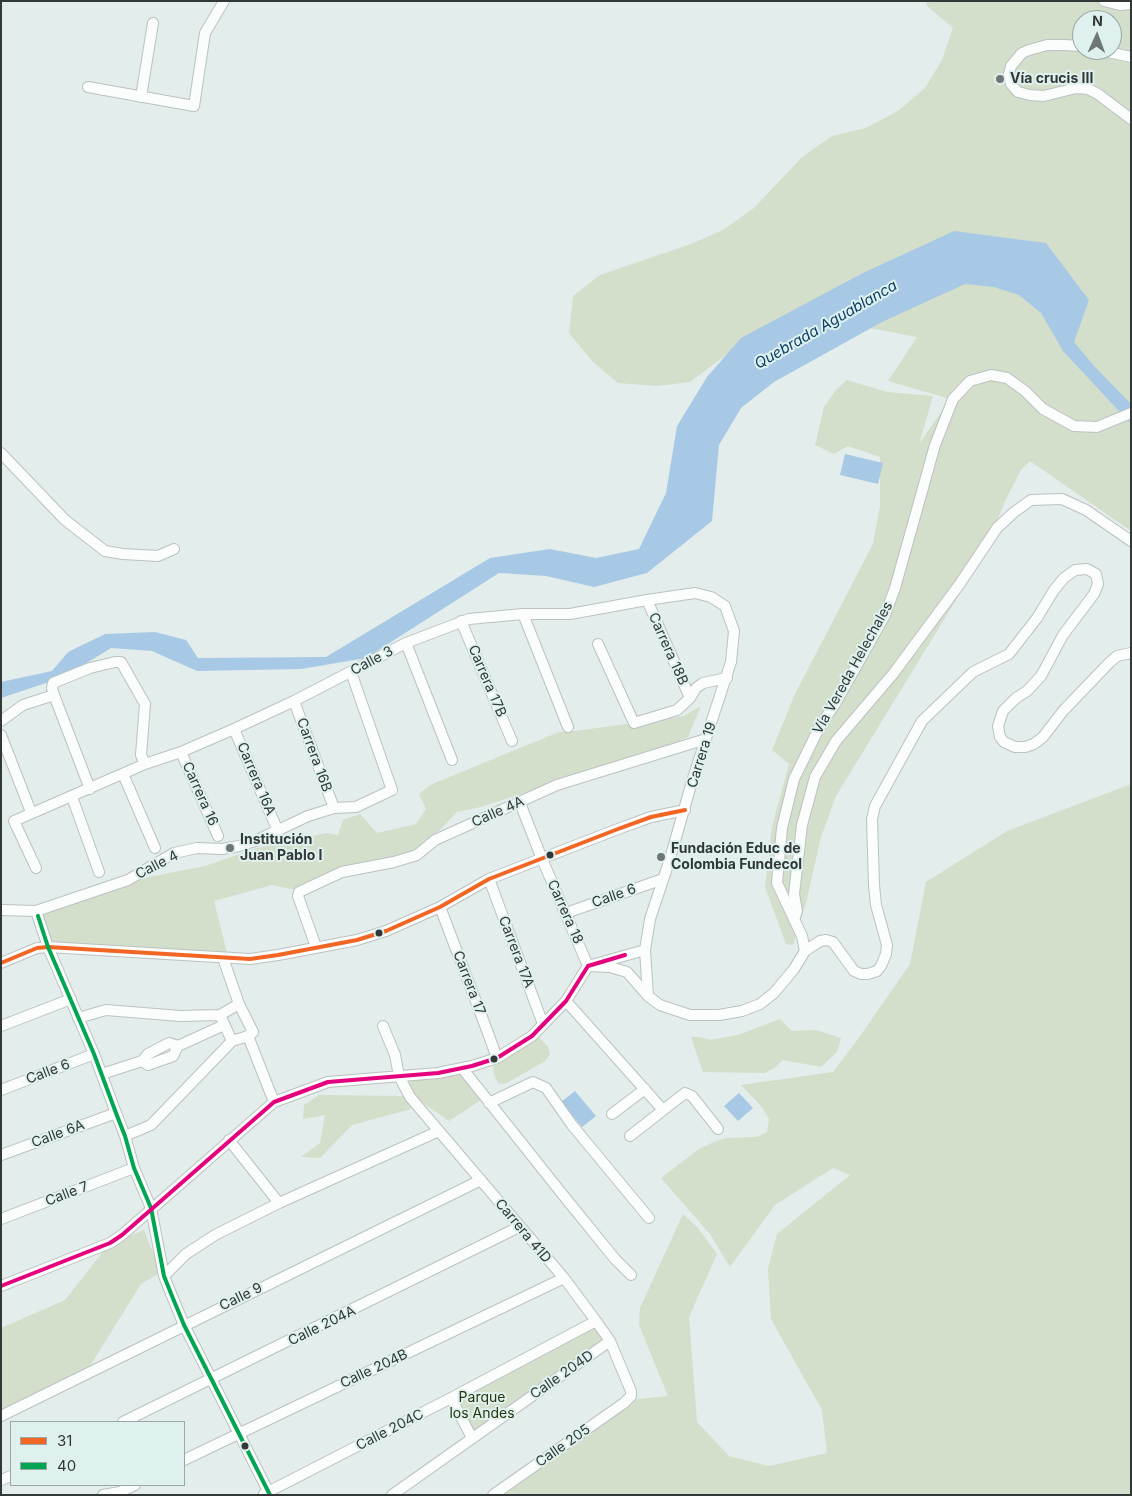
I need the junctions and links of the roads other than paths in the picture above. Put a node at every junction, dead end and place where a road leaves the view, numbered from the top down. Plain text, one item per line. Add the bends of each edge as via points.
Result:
1 (224, 1) edge
2 (1104, 1) edge
3 (1131, 4) edge
4 (153, 23) dead end
5 (1072, 45) edge
6 (88, 87) dead end
7 (141, 97) junction
8 (1131, 119) edge
9 (1131, 413) edge
10 (1, 453) edge
11 (1131, 541) edge
12 (174, 549) dead end
13 (647, 600) junction
14 (523, 614) junction
15 (461, 621) junction
16 (734, 630) joint
17 (406, 643) junction
18 (598, 644) dead end
19 (1131, 653) edge
20 (351, 672) junction
21 (727, 678) junction
22 (54, 695) junction
23 (690, 698) junction
24 (294, 701) junction
25 (1, 720) edge
26 (568, 727) dead end
27 (234, 729) junction
28 (1, 735) edge
29 (706, 739) junction
30 (512, 741) dead end
31 (181, 752) junction
32 (452, 760) dead end
33 (145, 764) junction
34 (123, 774) junction
35 (90, 789) junction
36 (72, 797) junction
37 (520, 803) junction
38 (334, 808) junction
39 (685, 810) junction
40 (31, 812) junction
41 (278, 829) junction
42 (218, 836) dead end
43 (155, 848) dead end
44 (542, 860) junction
45 (36, 868) dead end
46 (99, 872) dead end
47 (490, 879) junction
48 (663, 879) junction
49 (440, 907) junction
50 (1, 910) edge
51 (36, 911) junction
52 (566, 913) junction
53 (794, 920) junction
54 (48, 947) junction
55 (316, 947) junction
56 (645, 950) junction
57 (805, 951) junction
58 (223, 958) junction
59 (1, 962) edge
60 (588, 966) junction
61 (648, 996) junction
62 (71, 999) junction
63 (566, 1001) junction
64 (239, 1004) junction
65 (220, 1014) junction
66 (78, 1018) junction
67 (544, 1024) junction
68 (224, 1025) junction
69 (1, 1026) edge
70 (383, 1026) dead end
71 (248, 1036) junction
72 (232, 1041) junction
73 (94, 1054) junction
74 (497, 1058) junction
75 (462, 1068) junction
76 (102, 1074) junction
77 (399, 1076) junction
78 (645, 1089) junction
79 (1, 1090) edge
80 (274, 1102) junction
81 (489, 1103) junction
82 (663, 1110) junction
83 (116, 1114) junction
84 (612, 1114) dead end
85 (427, 1116) junction
86 (718, 1129) dead end
87 (438, 1131) junction
88 (125, 1136) junction
89 (630, 1136) dead end
90 (229, 1140) junction
91 (417, 1141) junction
92 (1, 1155) edge
93 (134, 1168) junction
94 (481, 1180) junction
95 (279, 1203) junction
96 (151, 1208) junction
97 (648, 1218) dead end
98 (1, 1219) edge
99 (519, 1228) junction
100 (631, 1275) dead end
101 (164, 1276) junction
102 (564, 1278) junction
103 (1, 1286) edge
104 (596, 1321) junction
105 (184, 1325) junction
106 (610, 1341) junction
107 (212, 1380) junction
108 (631, 1396) joint
109 (451, 1398) junction
110 (1, 1416) edge
111 (125, 1421) edge
112 (239, 1432) junction
113 (472, 1438) junction
114 (185, 1459) edge
115 (133, 1486) edge
116 (120, 1494) edge
117 (267, 1494) edge
118 (103, 1495) edge
119 (392, 1495) edge
120 (493, 1495) edge

1 - 7 street via 205,33 194,106
2 - 3 street
4 - 7 street
5 - 8 street via 1047,45 1022,53 1011,66 1011,84 1018,92 1044,96 1076,88 1088,89
6 - 7 street
9 - 53 street, Vía Vereda Helechales via 1097,427 1074,426 1043,409 1007,378 991,375 970,381 953,399 885,615 820,726 794,779 782,828 777,883
10 - 12 street via 65,520 105,551 158,556
11 - 53 street via 1086,510 1062,499 1030,500 997,528 959,586 893,674 836,741 815,777 802,825
13 - 14 street, Calle 3 via 570,614
13 - 16 street, Calle 3 via 695,593 712,596 725,606
13 - 23 street, Carrera 18B
14 - 15 street, Calle 3
14 - 26 street
15 - 17 street, Calle 3
15 - 30 street, Carrera 17B
16 - 21 street, Carrera 19
17 - 20 street, Calle 3
17 - 32 street
18 - 23 street via 634,723 677,710
19 - 57 street via 1109,662 1034,744 1015,747 1004,742 998,726 1000,716 1041,676 1063,635 1098,584 1096,574 1087,569 1075,570 1064,578 1009,654 973,672 922,721 874,806 874,885 887,945 881,966 868,974 854,971 833,942 826,940
20 - 24 street, Calle 3
20 - 38 street, Calle 4 via 392,790 356,808
21 - 23 street via 703,684
21 - 29 street, Carrera 19
22 - 25 street via 23,706
22 - 33 street via 53,683 90,668 121,662 145,704 140,755
22 - 35 street
24 - 27 street, Calle 3
24 - 38 street, Carrera 16B
27 - 31 street, Calle 3
27 - 41 street, Carrera 16A
28 - 40 street
29 - 37 street, Calle 4A via 558,785
29 - 39 street, Carrera 19
31 - 33 street, Calle 3
31 - 42 street, Carrera 16
33 - 34 street, Calle 3
34 - 35 street, Calle 3
34 - 43 street
35 - 36 street, Calle 3
36 - 40 street, Calle 3
36 - 46 street
37 - 44 street, Carrera 18
37 - 55 street, Calle 4A via 435,840 418,855 342,872 298,892
38 - 41 street, Calle 4
39 - 44 street via 651,817
39 - 48 street, Carrera 19
40 - 45 street, Calle 3 via 14,821
41 - 51 street, Calle 4 via 239,846 197,848 174,853 128,880
44 - 47 street
44 - 52 street, Carrera 18
47 - 49 street
47 - 67 street, Carrera 17A
48 - 52 street, Calle 6
48 - 56 street, Carrera 19 via 650,919
49 - 55 street via 386,931
49 - 74 street, Carrera 17
50 - 51 street
51 - 54 street
52 - 60 street, Carrera 18
53 - 57 street, Vía Vereda Helechales
54 - 58 street
54 - 59 street
54 - 62 street
55 - 58 street via 250,959
56 - 60 street
56 - 61 street, Carrera 19
57 - 61 street via 774,993 760,1004 742,1011 690,1015 660,1005
58 - 64 street
60 - 61 street via 610,966 627,972
60 - 63 street
62 - 66 street
62 - 69 street
63 - 67 street
63 - 78 street
64 - 65 street
64 - 71 street via 253,1032
65 - 66 street via 180,1016 106,1010
65 - 68 street
66 - 73 street
67 - 74 street via 532,1036
68 - 72 street
68 - 76 street via 178,1046 169,1043 142,1061
70 - 77 street, Carrera 41D via 395,1055
71 - 72 street
71 - 80 street
72 - 88 street via 151,1126
73 - 76 street
73 - 79 street, Calle 6
74 - 75 street
75 - 77 street
75 - 81 street
76 - 83 street
77 - 80 street via 328,1082
77 - 85 street, Carrera 41D via 410,1097
78 - 82 street
78 - 84 street
80 - 90 street
81 - 97 street via 533,1082 546,1088
81 - 100 street
82 - 86 street via 688,1094
82 - 89 street
83 - 88 street
83 - 92 street, Calle 6A
85 - 87 street, Carrera 41D
85 - 91 street
87 - 91 street
87 - 94 street, Carrera 41D
88 - 93 street
90 - 95 street
90 - 96 street
91 - 95 street
93 - 96 street
93 - 98 street, Calle 7
94 - 99 street, Carrera 41D
94 - 105 street, Calle 9
95 - 101 street via 215,1235 186,1254
96 - 101 street
96 - 103 street via 110,1243
99 - 102 street, Carrera 41D
99 - 107 street, Calle 204A
101 - 105 street
102 - 104 street, Carrera 41D
102 - 112 street, Calle 204B
104 - 106 street, Carrera 41D
104 - 109 street, Calle 204C
105 - 107 street
105 - 110 street, Calle 9
106 - 108 street, Carrera 41D
106 - 113 street, Calle 204D
107 - 111 street, Calle 204A
107 - 112 street
108 - 120 street, Calle 205
109 - 113 street
109 - 117 street, Calle 204C
112 - 114 street, Calle 204B
112 - 117 street
113 - 119 street, Calle 204D
115 - 116 street
116 - 118 street

